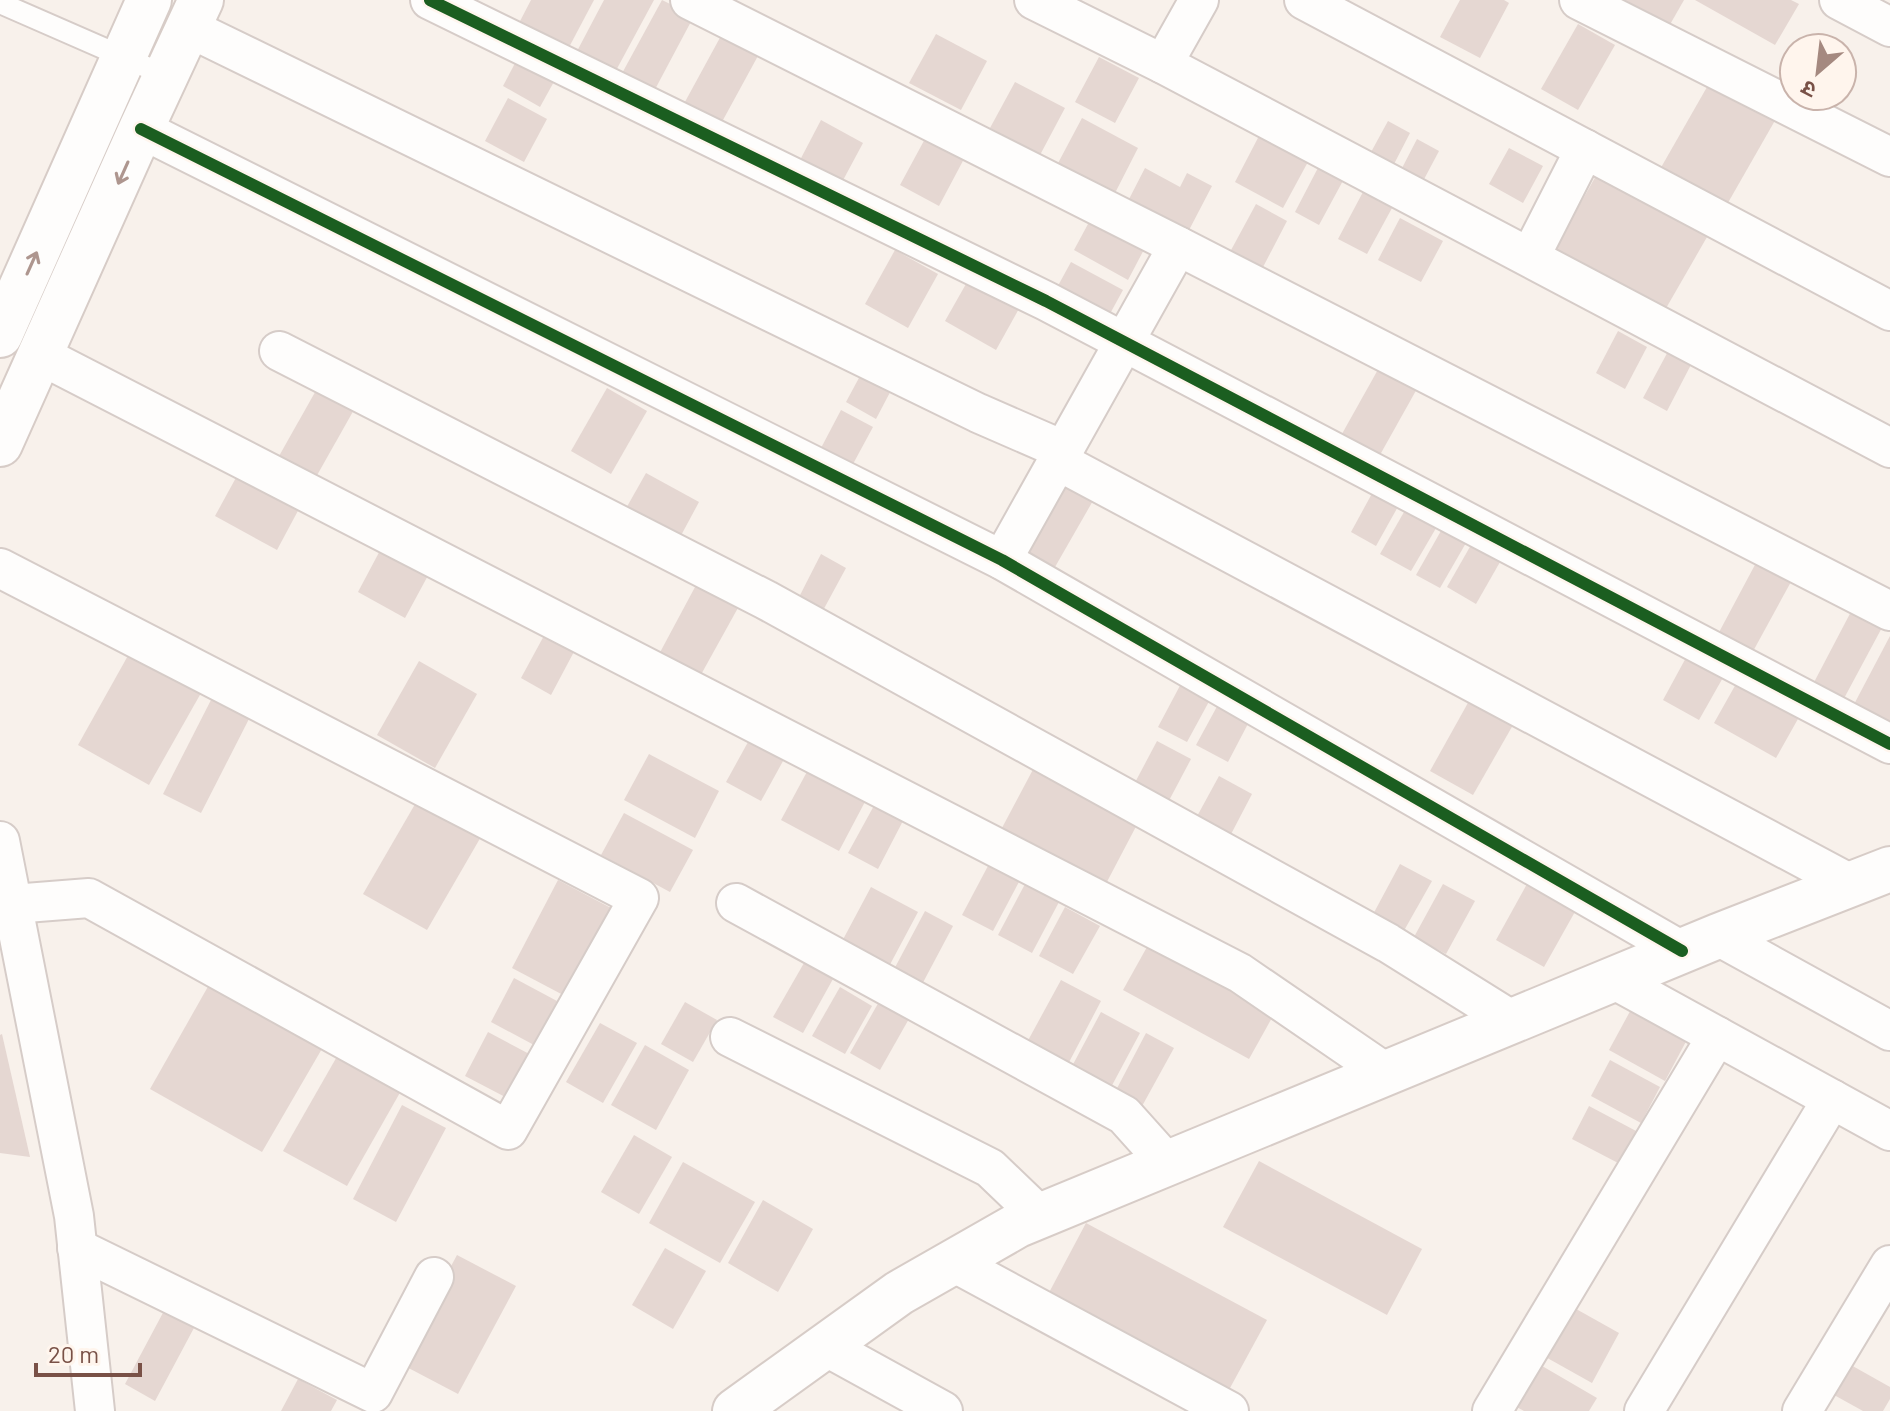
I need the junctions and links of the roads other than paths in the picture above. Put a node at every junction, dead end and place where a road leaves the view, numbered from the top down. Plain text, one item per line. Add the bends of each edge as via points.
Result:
1 (149, 0) edge
2 (430, 0) edge
3 (690, 0) edge
4 (1034, 0) edge
5 (1199, 0) edge
6 (1304, 0) edge
7 (1579, 0) edge
8 (1839, 0) edge
9 (0, 3) edge
10 (195, 14) edge
11 (1890, 27) edge
12 (124, 57) junction
13 (1163, 64) junction
14 (167, 76) junction
15 (141, 129) junction
16 (1585, 149) junction
17 (1890, 157) edge
18 (1178, 246) junction
19 (1530, 257) junction
20 (1890, 311) edge
21 (0, 335) edge
22 (1124, 341) junction
23 (279, 351) dead end
24 (40, 355) junction
25 (0, 444) edge
26 (1890, 448) edge
27 (1060, 455) junction
28 (1002, 560) junction
29 (0, 568) edge
30 (1890, 611) edge
31 (1890, 744) edge
32 (0, 841) edge
33 (1874, 881) edge
34 (736, 903) dead end
35 (13, 904) junction
36 (1700, 943) junction
37 (1613, 979) junction
38 (1513, 1021) junction
39 (1890, 1031) edge
40 (1717, 1036) junction
41 (730, 1037) dead end
42 (1386, 1073) junction
43 (1832, 1099) junction
44 (1890, 1131) edge
45 (1167, 1163) junction
46 (1040, 1216) junction
47 (77, 1248) junction
48 (953, 1262) junction
49 (1890, 1265) edge
50 (434, 1277) dead end
51 (825, 1346) junction
52 (95, 1411) edge
53 (735, 1411) edge
54 (943, 1411) edge
55 (1229, 1411) edge
56 (1492, 1411) edge
57 (1644, 1411) edge
58 (1802, 1411) edge

1 - 12 street
2 - 22 street
3 - 18 street
4 - 13 street
5 - 13 street
6 - 16 street
7 - 17 street
8 - 11 street
9 - 12 lane
10 - 14 street
10 - 27 street
12 - 14 lane
21 -> 12 street
13 - 19 street
14 - 15 street
15 -> 24 street
15 - 28 street
16 - 19 street
16 - 20 street
18 - 22 street
18 - 30 street
19 - 26 street
22 - 27 street
22 - 31 street
23 - 38 street via 766,600 1388,943
24 - 25 street
24 - 42 street via 1240,973
27 - 28 street
27 - 33 street
28 - 36 street
29 - 35 street via 639,898 508,1130 89,898
32 - 35 street
33 - 36 street
34 - 45 street via 1124,1115
35 - 47 street
36 - 37 street
36 - 39 street
37 - 38 street
37 - 40 street
38 - 42 street
40 - 43 street
40 - 56 street
41 - 46 street via 990,1168
42 - 45 street
43 - 44 street
43 - 57 street
45 - 46 street
46 - 48 street
47 - 50 street via 373,1393
47 - 52 street
48 - 51 street
48 - 55 street
49 - 58 street
51 - 53 street
51 - 54 street

